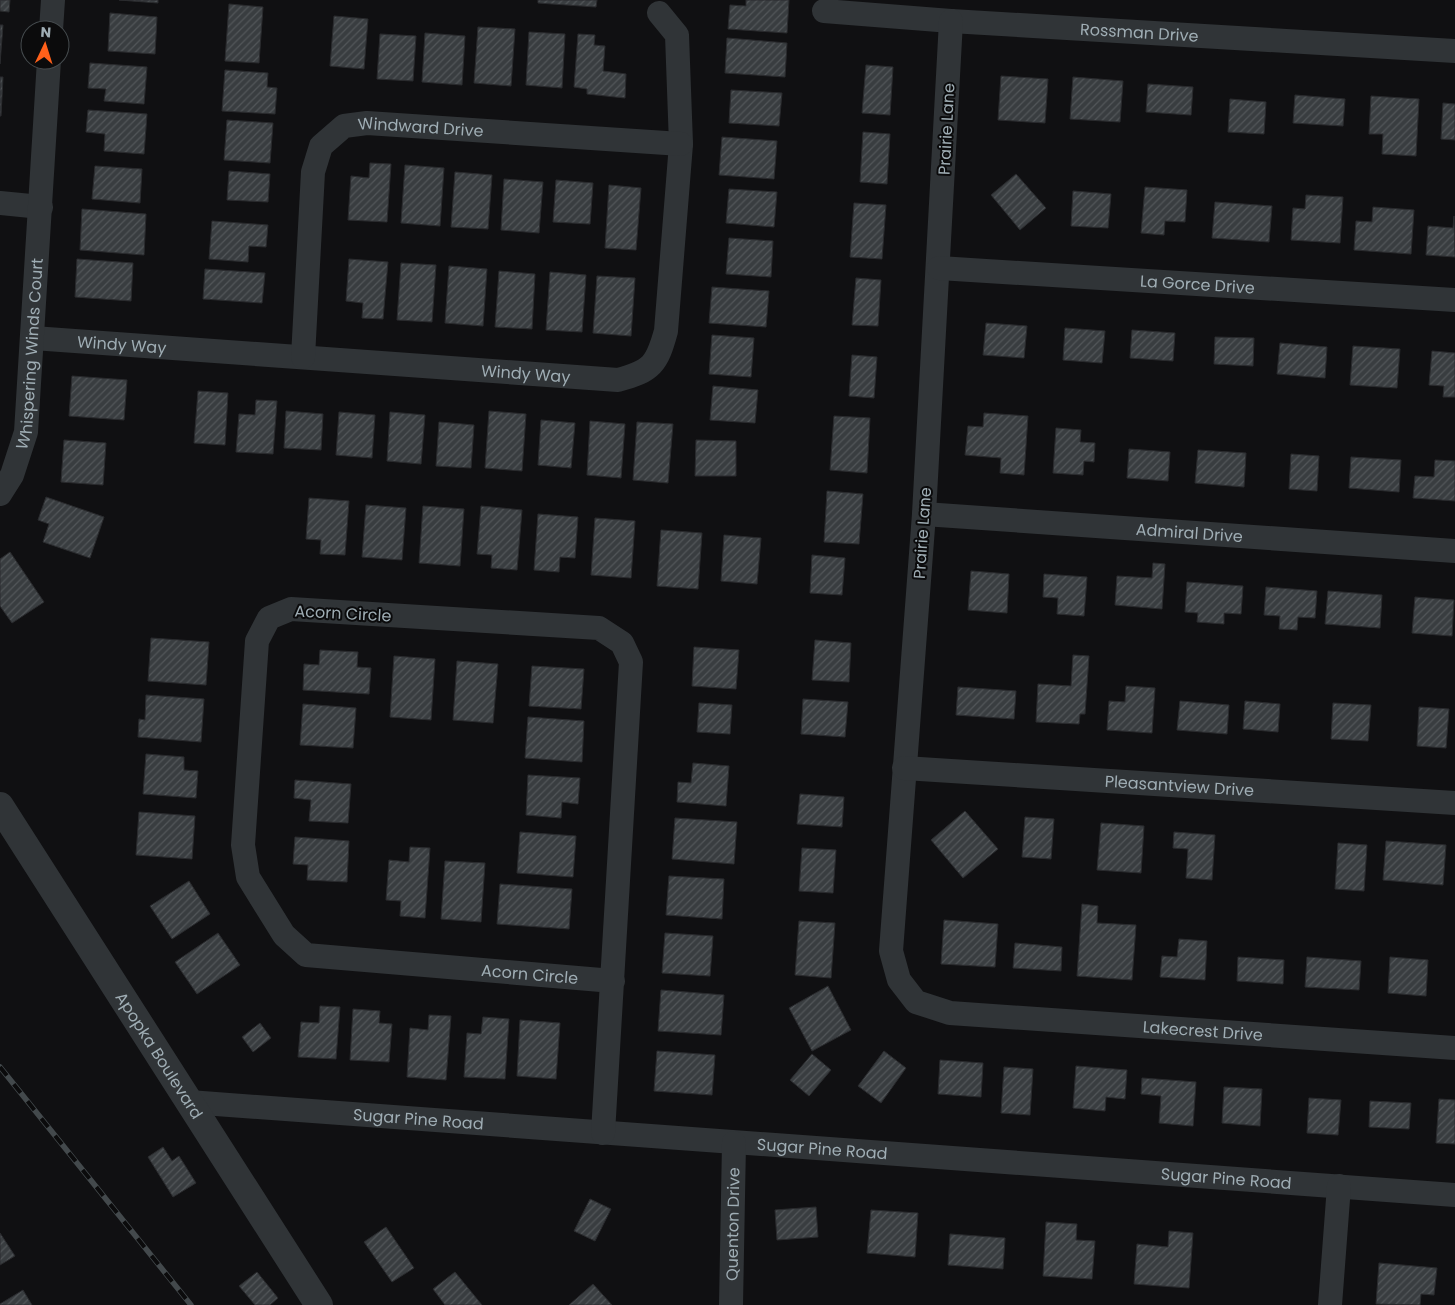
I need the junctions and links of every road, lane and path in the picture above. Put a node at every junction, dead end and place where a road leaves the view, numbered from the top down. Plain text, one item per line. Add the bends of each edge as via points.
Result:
1 (52, 0) edge
2 (824, 11) dead end
3 (659, 13) dead end
4 (51, 20) edge
5 (952, 21) junction
6 (1455, 51) edge
7 (48, 70) edge
8 (681, 144) junction
9 (0, 203) edge
10 (41, 207) junction
11 (938, 268) junction
12 (1455, 300) edge
13 (33, 338) junction
14 (303, 357) junction
15 (0, 494) edge
16 (924, 514) junction
17 (1455, 551) edge
18 (904, 768) junction
19 (1455, 803) edge
20 (0, 806) edge
21 (612, 980) junction
22 (950, 1013) joint
23 (1455, 1048) edge
24 (189, 1102) junction
25 (603, 1133) junction
26 (734, 1143) junction
27 (1339, 1186) junction
28 (1455, 1195) edge
29 (320, 1305) edge
30 (731, 1305) edge
31 (1330, 1305) edge

1 - 4 street
2 - 5 street, Rossman Drive
3 - 8 street, Windy Way via 678,35
5 - 6 street, Rossman Drive
5 - 11 street, Prairie Lane
7 - 10 street, Whispering Winds Court
8 - 14 street, Windy Way via 666,331 659,357 640,374 618,380
8 - 14 street, Windward Drive via 367,123 344,126 320,146 313,172
9 - 10 street
10 - 13 street, Whispering Winds Court
11 - 12 street, La Gorce Drive
11 - 16 street, Prairie Lane
13 - 14 street, Windy Way
13 - 15 street, Whispering Winds Court via 26,432 12,475
16 - 17 street, Admiral Drive
16 - 18 street, Prairie Lane
18 - 19 street, Pleasantview Drive
18 - 22 street, Prairie Lane via 891,951 899,980 916,1002
20 - 24 street, Apopka Boulevard
21 - 21 street, Acorn Circle via 631,662 622,643 599,628 291,609 269,618 257,641 243,845 248,877 284,934 306,955
21 - 25 street, Acorn Circle
22 - 23 street, Lakecrest Drive
24 - 25 street, Sugar Pine Road
24 - 29 street, Apopka Boulevard
25 - 26 street, Sugar Pine Road
26 - 27 street, Sugar Pine Road
26 - 30 street, Quenton Drive
27 - 28 street, Sugar Pine Road
27 - 31 street

